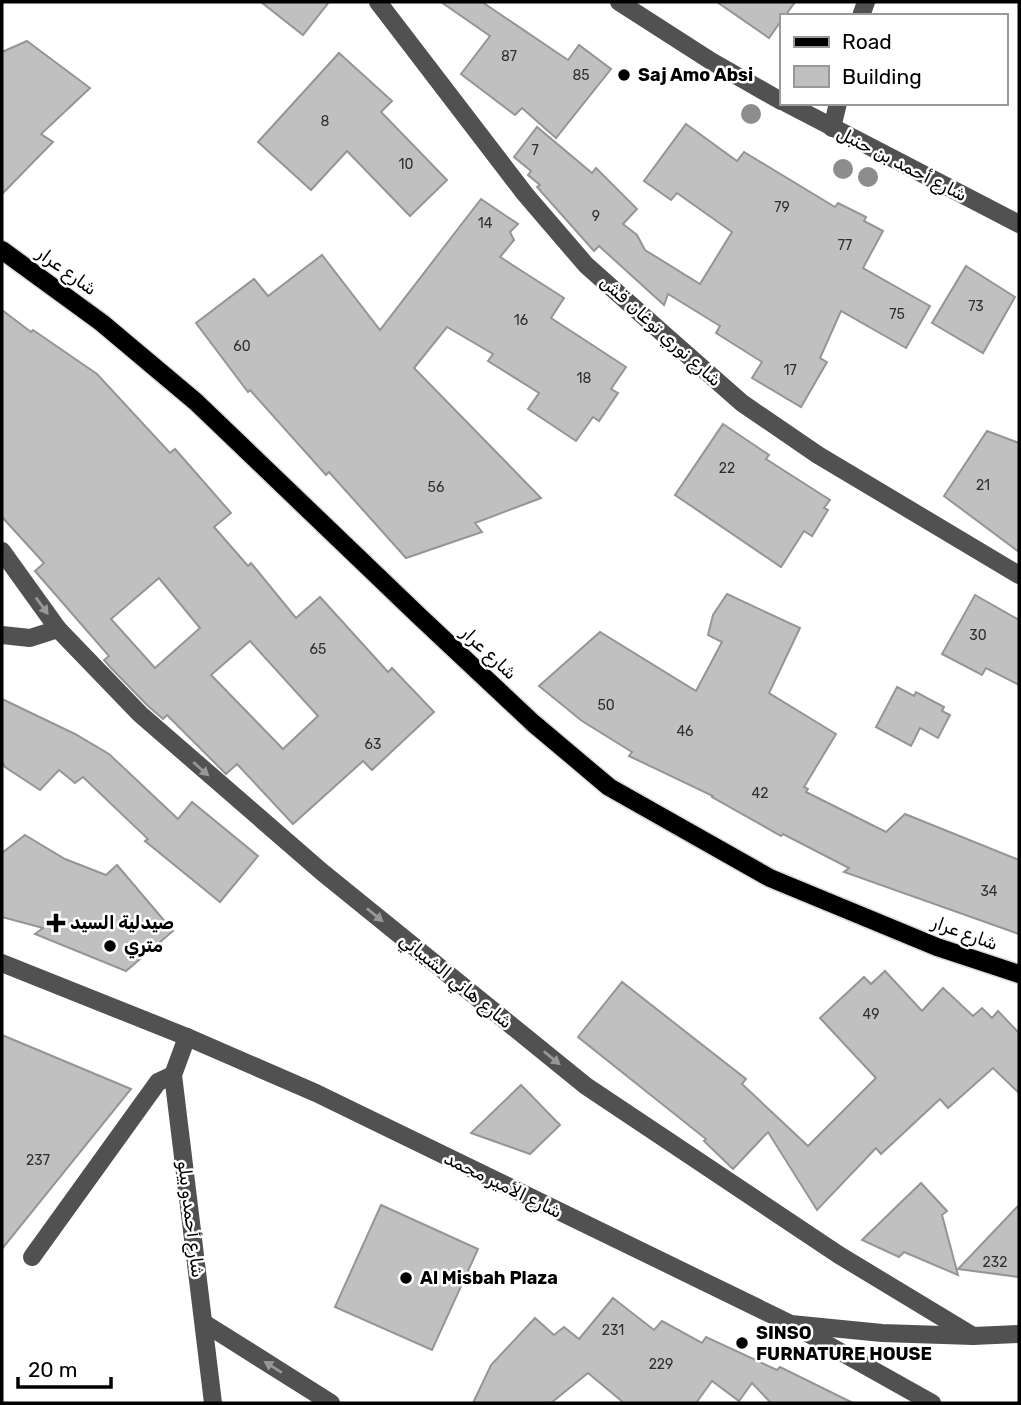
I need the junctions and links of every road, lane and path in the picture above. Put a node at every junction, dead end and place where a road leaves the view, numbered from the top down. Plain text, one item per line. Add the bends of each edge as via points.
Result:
1 (378, 2) edge
2 (619, 2) edge
3 (780, 100) edge
4 (789, 105) edge
5 (838, 105) edge
6 (832, 128) junction
7 (1019, 224) edge
8 (2, 250) edge
9 (2, 551) edge
10 (1019, 575) edge
11 (58, 629) junction
12 (2, 635) edge
13 (2, 963) edge
14 (1019, 974) edge
15 (187, 1037) junction
16 (173, 1075) junction
17 (32, 1257) dead end
18 (204, 1323) junction
19 (791, 1324) junction
20 (1019, 1334) edge
21 (973, 1336) junction
22 (213, 1403) edge
23 (331, 1403) edge
24 (932, 1403) edge

1 - 10 street, شارع نوري توغان قش via 586,265 742,403 818,455
2 - 3 street, شارع أحمد بن حنبل
4 - 6 street, شارع أحمد بن حنبل
5 - 6 street
6 - 7 street, شارع أحمد بن حنبل
8 - 14 main road, شارع عرار via 102,323 196,401 533,723 610,788 771,878 937,947
9 -> 11 street, شارع هاني الشيباني
11 - 12 street via 30,638
11 -> 21 street, شارع هاني الشيباني via 140,714 223,789 586,1086 839,1255
13 - 15 street, شارع الأمير محمد
15 - 16 street, شارع أحمدو بيلو
15 - 19 street, شارع الأمير محمد via 316,1093
16 - 17 street via 158,1082
16 - 18 street, شارع أحمدو بيلو
18 - 22 street, شارع أحمدو بيلو
23 -> 18 street
19 - 21 street, شارع الأمير محمد
19 - 24 street
20 - 21 street, شارع الأمير محمد

